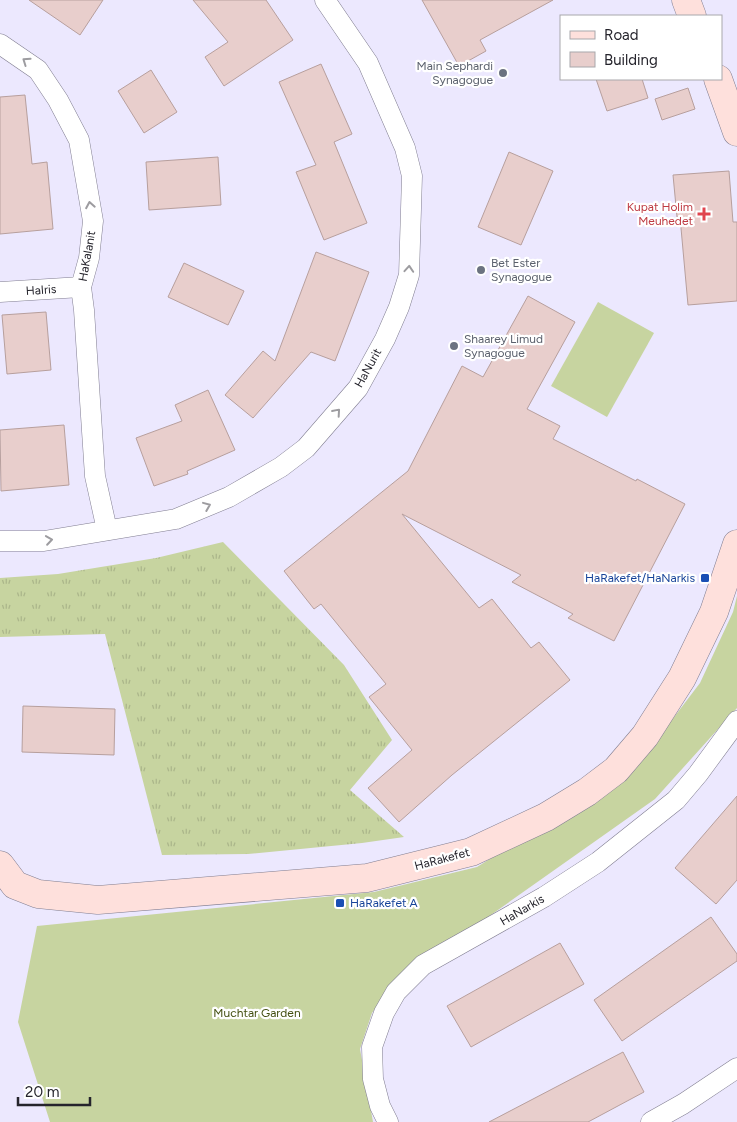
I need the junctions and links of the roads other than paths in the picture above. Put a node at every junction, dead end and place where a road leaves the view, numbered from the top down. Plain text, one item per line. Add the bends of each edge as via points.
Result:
1 (325, 0) edge
2 (686, 0) edge
3 (692, 15) edge
4 (0, 44) edge
5 (718, 80) edge
6 (737, 132) edge
7 (81, 287) junction
8 (0, 292) edge
9 (107, 530) junction
10 (0, 541) edge
11 (736, 551) edge
12 (737, 721) edge
13 (0, 865) edge
14 (737, 1068) edge
15 (388, 1122) edge
16 (651, 1122) edge

9 -> 1 street, HaNurit via 176,519 229,497 281,467 306,448 358,388 385,339 409,275 412,176 405,148 368,63
2 - 3 street
7 -> 4 street, HaKalanit via 89,258 93,221 80,140 38,70
5 - 6 street
7 - 8 street, HaIris
7 - 9 street, HaKalanit via 95,476
10 -> 9 street, HaNurit via 44,541
11 - 13 street, HaRakefet via 714,612 682,678 645,736 616,770 546,817 471,852 367,878 98,900 38,894 15,885
12 - 15 street, HaNarkis via 676,800 598,862 544,898 423,965 396,992 384,1013 372,1047 373,1079
14 - 16 street

